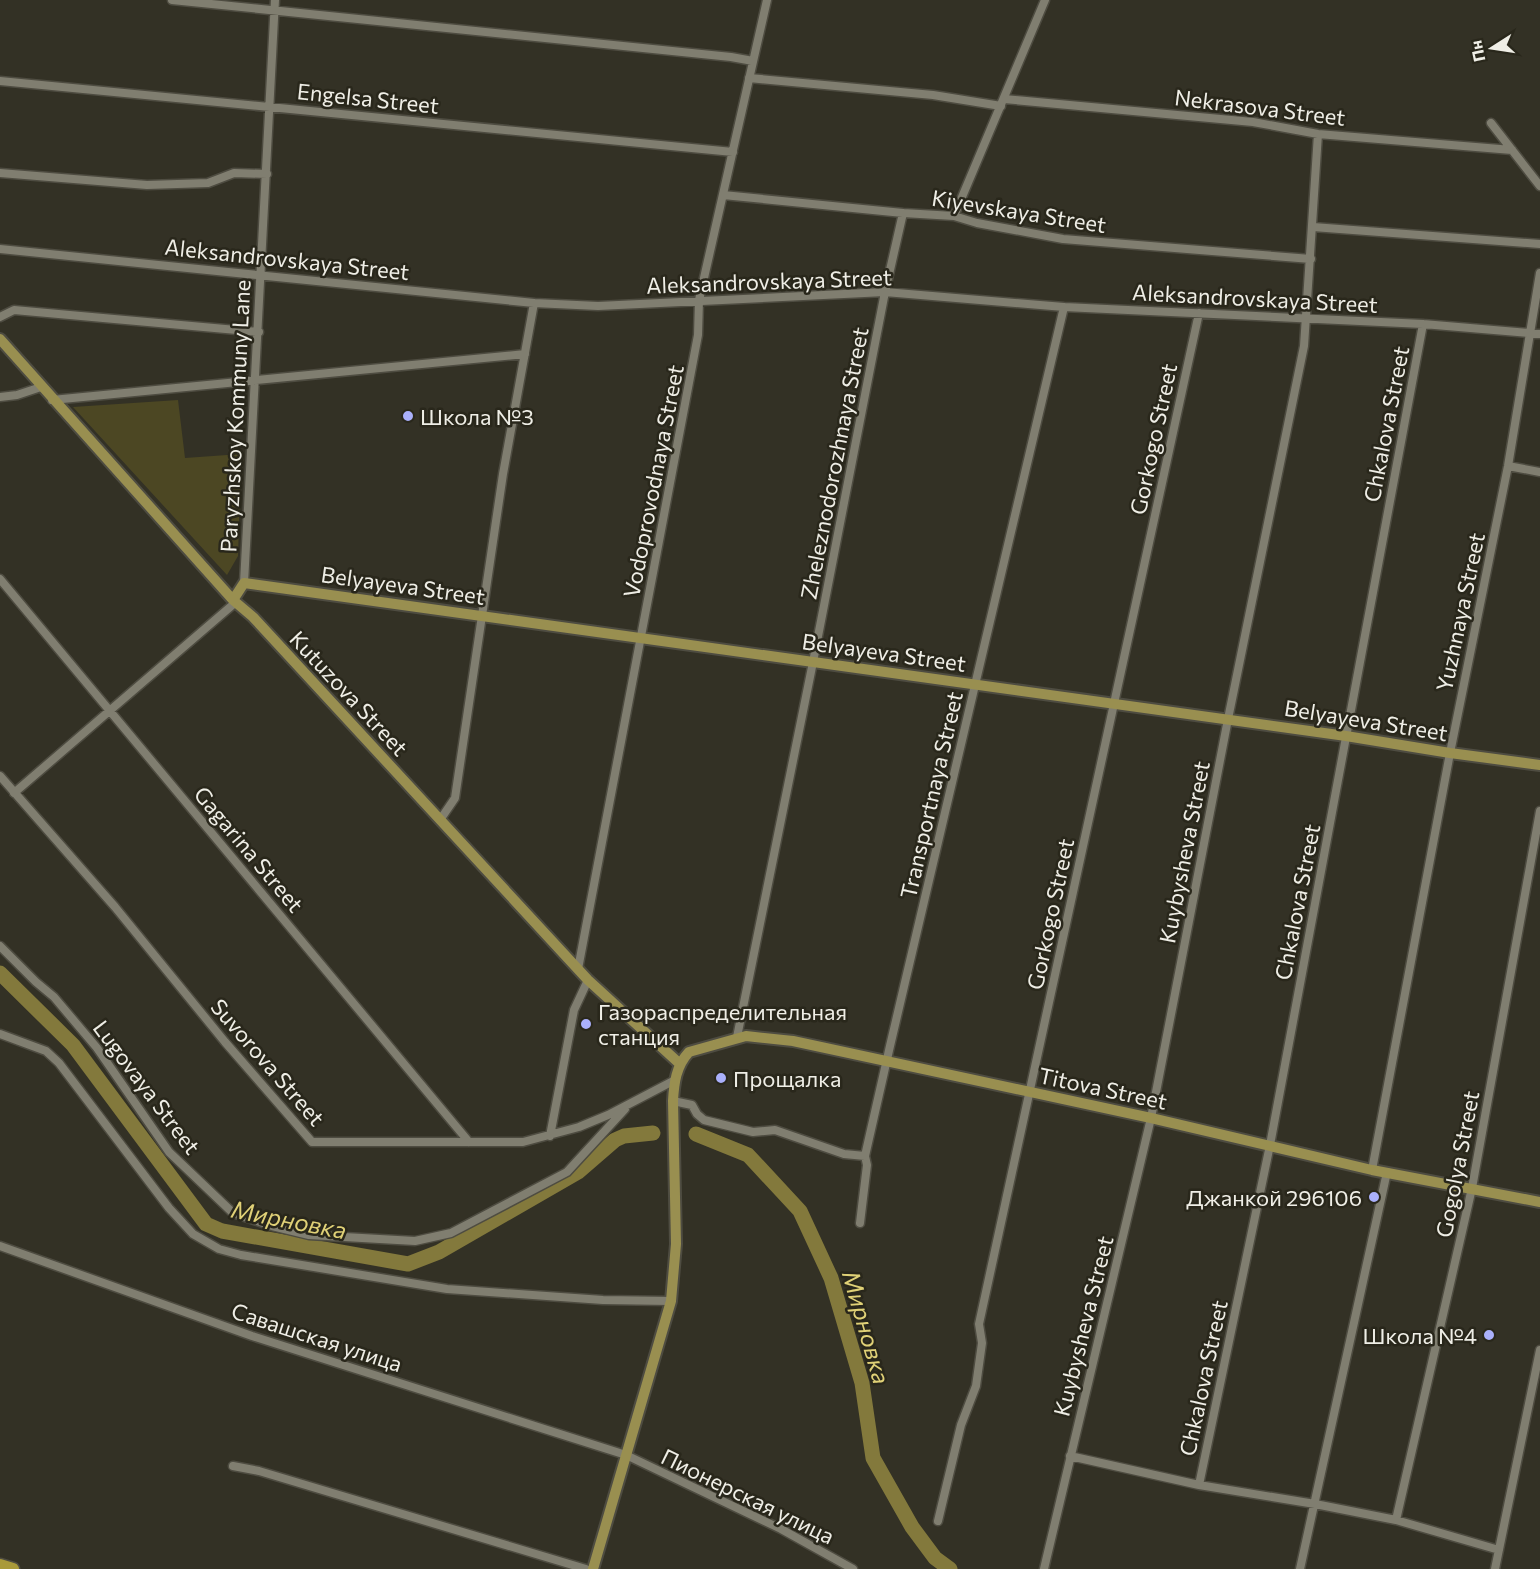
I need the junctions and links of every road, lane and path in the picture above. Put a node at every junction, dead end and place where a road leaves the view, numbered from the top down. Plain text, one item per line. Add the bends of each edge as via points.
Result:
1 (172, 0) edge
2 (276, 0) edge
3 (767, 0) edge
4 (1045, 0) edge
5 (275, 10) junction
6 (753, 61) junction
7 (750, 78) junction
8 (0, 81) edge
9 (1002, 102) junction
10 (270, 106) junction
11 (1491, 123) dead end
12 (1318, 134) junction
13 (1512, 150) junction
14 (733, 152) junction
15 (0, 173) edge
16 (267, 174) junction
17 (1540, 186) edge
18 (723, 195) junction
19 (903, 213) junction
20 (954, 216) junction
21 (1313, 227) junction
22 (1540, 244) edge
23 (0, 249) edge
24 (1311, 259) junction
25 (1540, 273) edge
26 (262, 274) junction
27 (885, 292) junction
28 (699, 300) junction
29 (534, 303) junction
30 (1064, 307) junction
31 (1199, 313) junction
32 (0, 316) edge
33 (1307, 318) junction
34 (1423, 324) junction
35 (259, 332) junction
36 (1535, 333) edge
37 (0, 339) edge
38 (525, 354) junction
39 (256, 381) junction
40 (41, 387) junction
41 (0, 397) edge
42 (52, 400) junction
43 (1508, 466) junction
44 (1540, 472) edge
45 (0, 579) edge
46 (244, 583) junction
47 (234, 601) junction
48 (482, 616) junction
49 (642, 638) junction
50 (813, 662) junction
51 (976, 684) junction
52 (1115, 704) junction
53 (110, 710) junction
54 (1228, 719) junction
55 (1346, 736) junction
56 (1450, 753) junction
57 (1540, 765) edge
58 (0, 776) edge
59 (14, 793) junction
60 (1540, 811) edge
61 (440, 820) junction
62 (0, 946) edge
63 (578, 969) junction
64 (588, 980) junction
65 (0, 1034) edge
66 (736, 1038) junction
67 (888, 1062) junction
68 (680, 1064) junction
69 (675, 1080) junction
70 (1031, 1093) junction
71 (673, 1101) junction
72 (629, 1104) junction
73 (1152, 1118) junction
74 (550, 1136) junction
75 (469, 1142) junction
76 (1270, 1145) junction
77 (865, 1156) junction
78 (1372, 1170) junction
79 (1387, 1172) junction
80 (1472, 1188) junction
81 (1540, 1202) edge
82 (860, 1223) dead end
83 (0, 1245) edge
84 (671, 1301) junction
85 (1540, 1350) edge
86 (626, 1455) junction
87 (1070, 1456) junction
88 (233, 1466) dead end
89 (1199, 1485) junction
90 (1315, 1504) junction
91 (938, 1521) dead end
92 (1396, 1521) junction
93 (1499, 1550) junction
94 (0, 1565) edge
95 (13, 1569) edge
96 (586, 1569) edge
97 (592, 1569) edge
98 (853, 1569) edge
99 (1044, 1569) edge
100 (1300, 1569) edge
101 (1495, 1569) edge

1 - 5 street
2 - 5 street, Paryzhskoy Kommuny Lane
3 - 6 street, Vodoprovodnaya Street
4 - 9 street
5 - 6 street
5 - 10 street, Paryzhskoy Kommuny Lane
6 - 7 street, Vodoprovodnaya Street
7 - 9 street, Nekrasova Street
7 - 14 street, Vodoprovodnaya Street
8 - 10 street, Engelsa Street
9 - 12 street, Nekrasova Street via 1253,122
9 - 20 street
10 - 14 street, Engelsa Street
10 - 16 street, Paryzhskoy Kommuny Lane
11 - 13 street
12 - 13 street, Nekrasova Street
12 - 21 street, Kuybysheva Street
13 - 17 street
14 - 18 street, Vodoprovodnaya Street
15 - 16 street via 147,185 208,183 234,173
16 - 26 street, Paryzhskoy Kommuny Lane
18 - 19 street, Kiyevskaya Street
18 - 28 street, Vodoprovodnaya Street
19 - 20 street, Kiyevskaya Street
19 - 27 street, Zheleznodorozhnaya Street
20 - 24 street, Kiyevskaya Street via 1063,240
21 - 22 street
21 - 24 street, Kuybysheva Street
23 - 26 street, Aleksandrovskaya Street
24 - 33 street, Kuybysheva Street
25 - 36 street, Yuzhnaya Street
26 - 29 street, Aleksandrovskaya Street
26 - 35 street, Paryzhskoy Kommuny Lane
27 - 28 street, Aleksandrovskaya Street
27 - 30 street, Aleksandrovskaya Street
27 - 50 street, Zheleznodorozhnaya Street
28 - 29 street, Aleksandrovskaya Street via 598,306
28 - 49 street, Vodoprovodnaya Street via 698,335
29 - 38 street
30 - 31 street, Aleksandrovskaya Street
30 - 51 street, Transportnaya Street
31 - 33 street, Aleksandrovskaya Street
31 - 52 street, Gorkogo Street
32 - 35 street via 14,310
33 - 34 street, Aleksandrovskaya Street
33 - 54 street, Kuybysheva Street
34 - 36 street, Aleksandrovskaya Street
34 - 55 street, Chkalova Street
35 - 39 street, Paryzhskoy Kommuny Lane
36 - 43 street, Yuzhnaya Street
37 - 40 main road, Kutuzova Street
38 - 39 street
38 - 48 street
39 - 42 street
39 - 46 street, Paryzhskoy Kommuny Lane
40 - 41 street
40 - 42 main road, Kutuzova Street
42 - 47 main road, Kutuzova Street
43 - 44 street
43 - 56 street, Yuzhnaya Street
45 - 53 street, Gagarina Street
46 - 47 main road
46 - 48 main road, Belyayeva Street
47 - 53 street
47 - 61 main road, Kutuzova Street
48 - 49 main road, Belyayeva Street
48 - 61 street via 455,798
49 - 50 main road, Belyayeva Street
49 - 63 street, Vodoprovodnaya Street
50 - 51 main road, Belyayeva Street
50 - 66 street, Zheleznodorozhnaya Street
51 - 52 main road, Belyayeva Street
51 - 67 street, Transportnaya Street
52 - 54 main road, Belyayeva Street
52 - 70 street, Gorkogo Street
53 - 59 street
53 - 75 street, Gagarina Street
54 - 55 main road, Belyayeva Street
54 - 73 street, Kuybysheva Street
55 - 56 main road, Belyayeva Street
55 - 76 street, Chkalova Street
56 - 57 main road, Belyayeva Street
56 - 78 street, Yuzhnaya Street
58 - 59 street, Suvorova Street
59 - 75 street, Suvorova Street via 312,1142
60 - 80 street, Gogolya Street
61 - 63 main road, Kutuzova Street
62 - 72 street, Lugovaya Street via 54,997 97,1048 169,1152 234,1213 272,1226 309,1235 415,1240 451,1233 567,1172
63 - 64 main road, Kutuzova Street
64 - 68 main road, Kutuzova Street
64 - 74 street via 574,1010
65 - 84 street via 46,1051 59,1063 169,1208 193,1234 219,1249 447,1289
66 - 67 main road, Titova Street via 793,1041
66 - 68 main road, Titova Street via 689,1052
67 - 70 main road, Titova Street
67 - 77 street, Transportnaya Street
68 - 69 main road
69 - 71 main road
69 - 72 street, Suvorova Street
70 - 73 main road, Titova Street
70 - 91 street, Gorkogo Street via 979,1324 982,1343 976,1386 961,1425
71 - 77 street via 692,1105 704,1119 753,1132 775,1130 844,1154
71 - 84 main road via 676,1244
72 - 74 street, Suvorova Street
73 - 76 main road, Titova Street
73 - 87 street, Kuybysheva Street
74 - 75 street, Suvorova Street via 523,1142
76 - 78 main road, Titova Street
76 - 89 street, Chkalova Street
77 - 82 street, Transportnaya Street
78 - 79 main road, Titova Street
79 - 80 main road, Titova Street
79 - 90 street
80 - 81 main road, Titova Street
80 - 92 street, Gogolya Street
83 - 86 street, Савашская улица via 252,1336
84 - 86 main road
85 - 93 street
86 - 97 main road
86 - 98 street, Пионерская улица via 781,1529
87 - 89 street
87 - 99 street, Kuybysheva Street
88 - 96 street
89 - 90 street
90 - 92 street
90 - 100 street
92 - 93 street
93 - 101 street
94 - 95 highway

